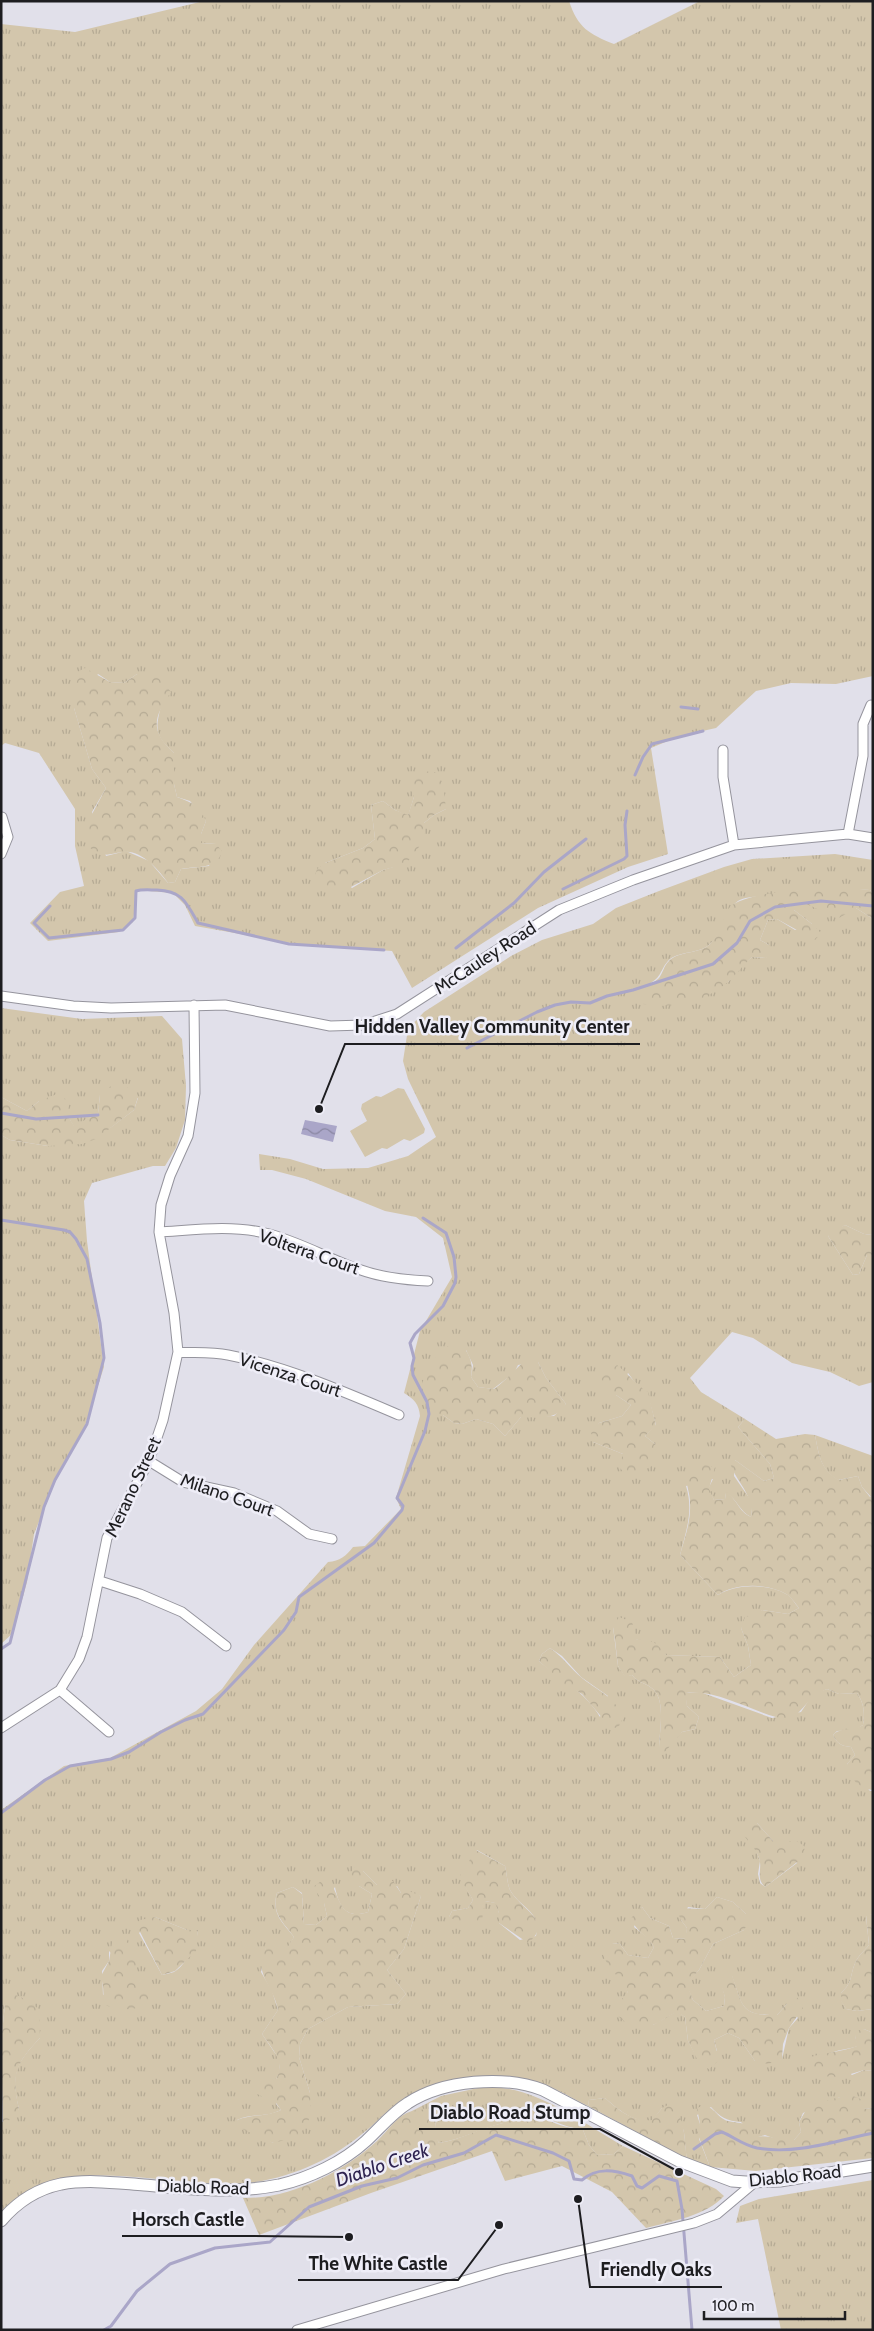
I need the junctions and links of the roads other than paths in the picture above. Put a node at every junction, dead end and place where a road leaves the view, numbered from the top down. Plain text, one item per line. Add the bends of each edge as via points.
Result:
1 (871, 705) dead end
2 (723, 750) dead end
3 (2, 817) edge
4 (848, 834) junction
5 (873, 838) edge
6 (734, 845) junction
7 (1, 854) edge
8 (1, 996) edge
9 (194, 1005) junction
10 (159, 1232) junction
11 (428, 1281) dead end
12 (178, 1352) junction
13 (399, 1415) dead end
14 (149, 1462) junction
15 (332, 1539) dead end
16 (100, 1581) junction
17 (226, 1646) dead end
18 (60, 1690) junction
19 (1, 1728) edge
20 (109, 1732) dead end
21 (873, 2166) edge
22 (755, 2182) junction
23 (1, 2221) edge
24 (298, 2330) edge

1 - 4 street via 863,724 863,756
2 - 6 street via 723,777
3 - 7 street via 8,837
4 - 5 street, McCauley Road
4 - 6 street, McCauley Road
6 - 9 street, McCauley Road via 559,910 420,1000 381,1021 330,1026 225,1005
8 - 9 street, McCauley Road via 110,1008
9 - 10 street, Merano Street via 195,1093 188,1136 161,1205
10 - 11 street, Volterra Court via 222,1228 264,1233 299,1244 361,1271 399,1280
10 - 12 street, Merano Street
12 - 13 street, Vicenza Court via 227,1355 271,1367 354,1395
12 - 14 street, Merano Street via 163,1420
14 - 15 street, Milano Court via 183,1482 234,1493 277,1511 309,1534
14 - 16 street, Merano Street via 107,1538
16 - 17 street via 182,1612
16 - 18 street, Merano Street via 79,1659
18 - 19 street, Merano Street
18 - 20 street
21 - 22 street, Diablo Road
22 - 23 street, Diablo Road via 732,2180 696,2168 534,2087 489,2081 454,2086 413,2100 350,2153 285,2184 244,2191 105,2182 63,2184 27,2198
22 - 24 street via 717,2214 694,2223 504,2269

